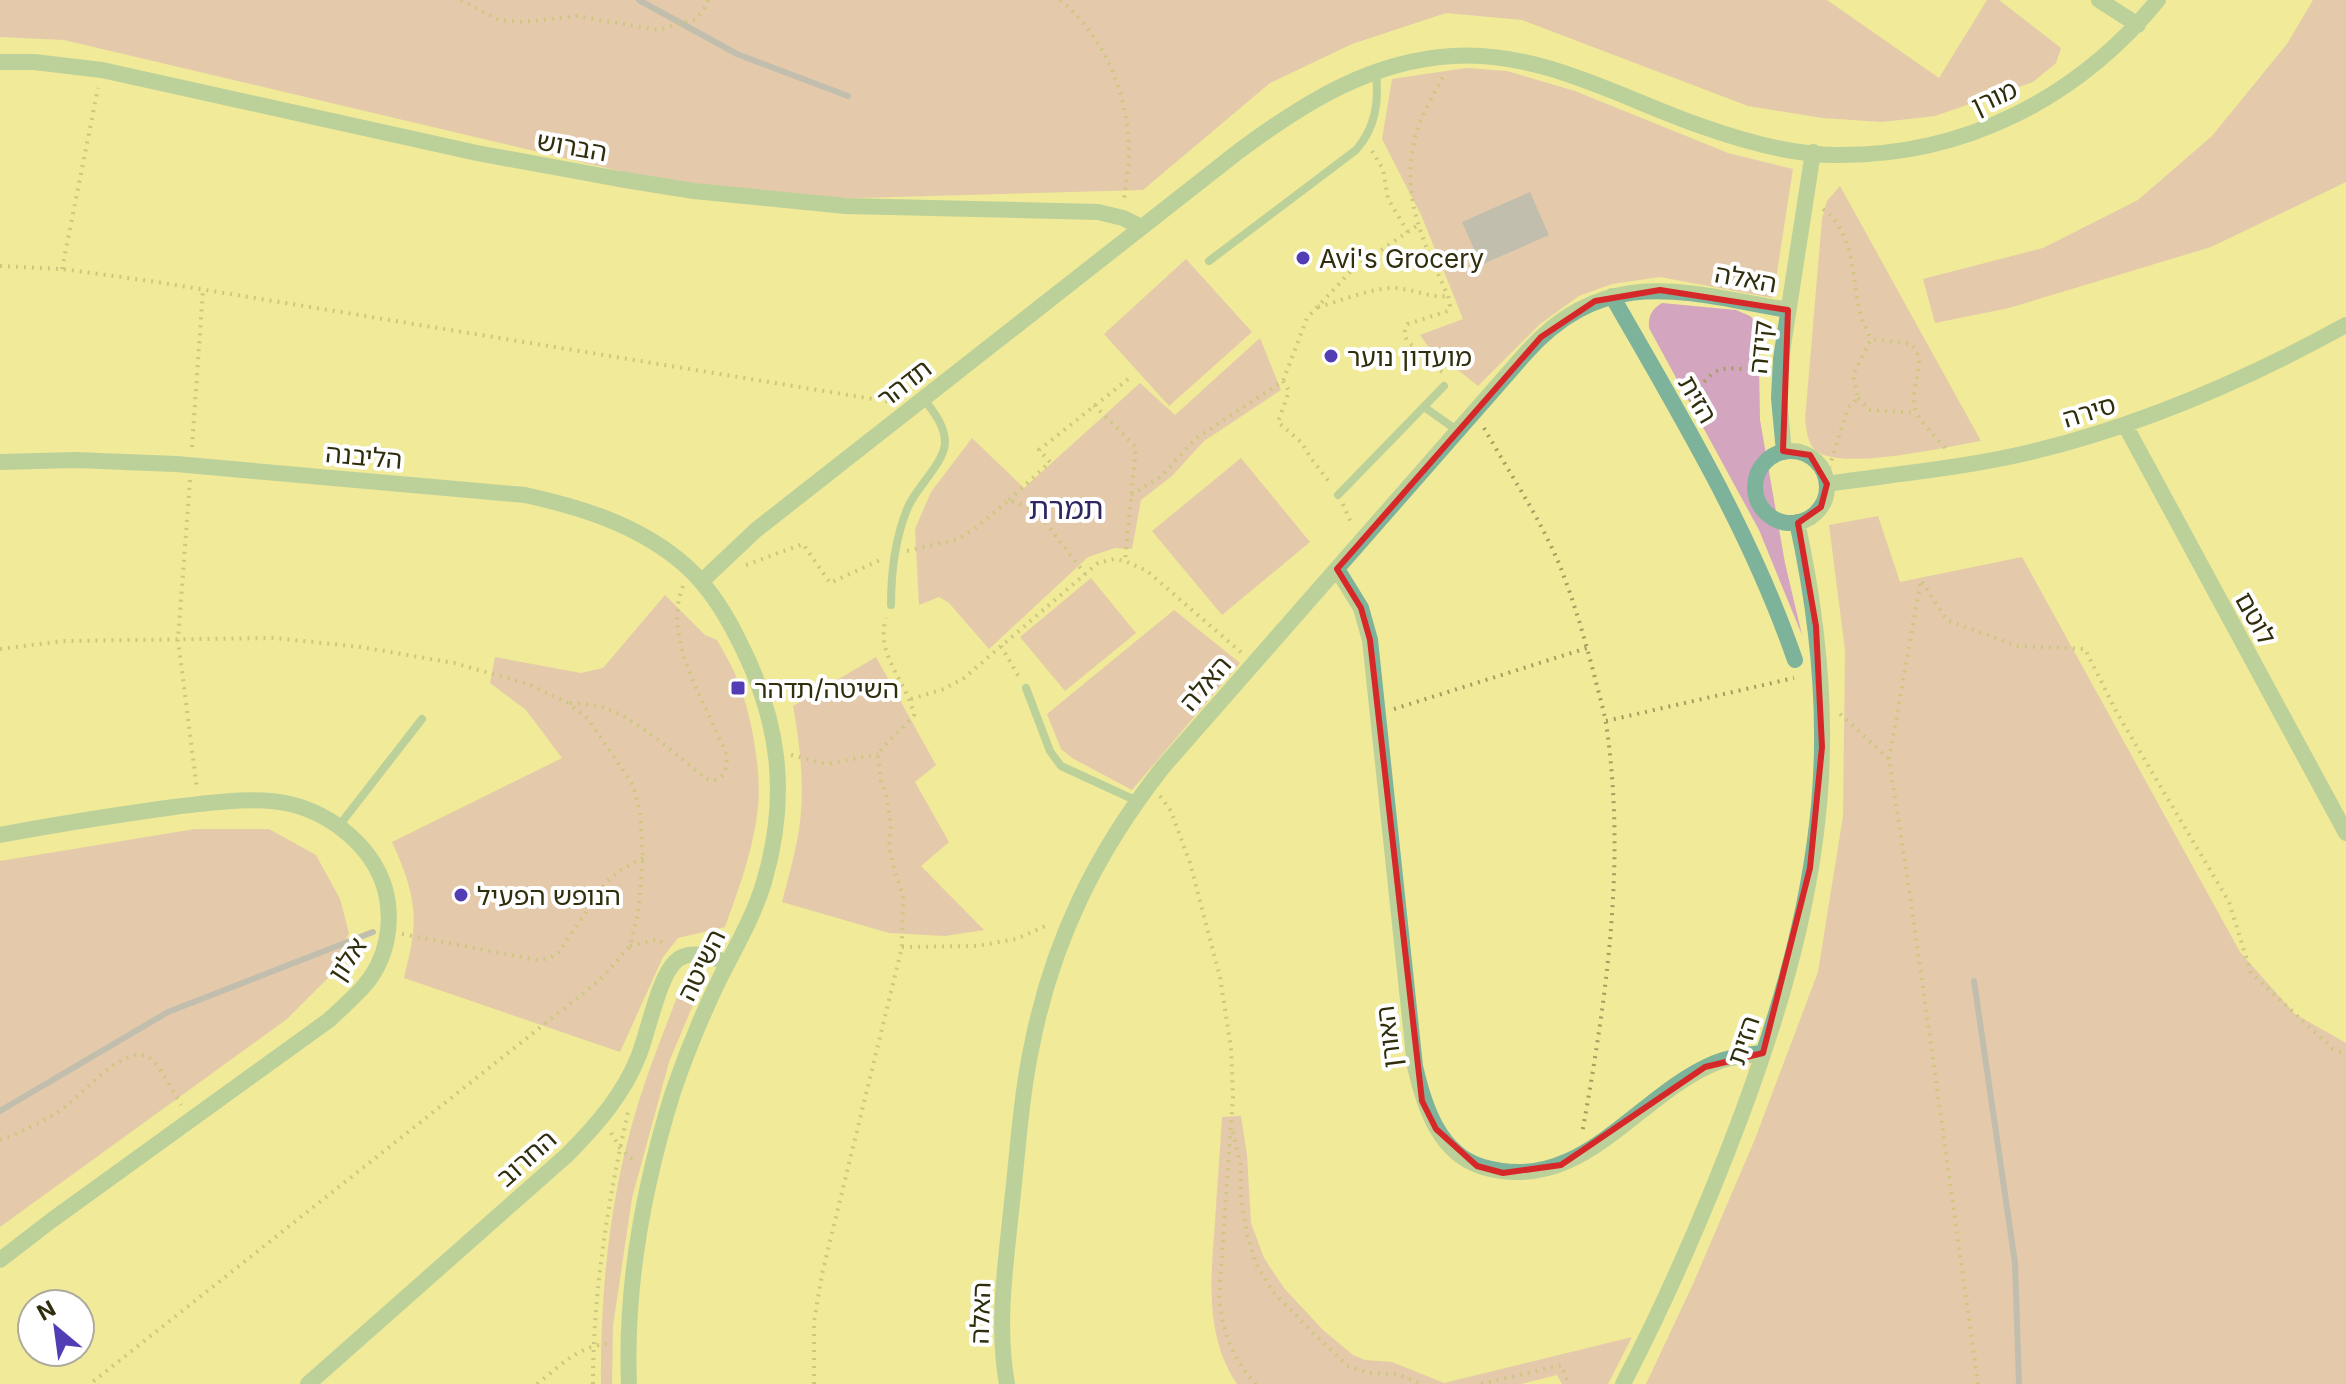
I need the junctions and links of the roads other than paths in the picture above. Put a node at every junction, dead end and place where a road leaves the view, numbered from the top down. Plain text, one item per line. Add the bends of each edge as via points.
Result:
1 (2099, 0) edge
2 (2158, 0) edge
3 (2138, 25) junction
4 (1454, 56) joint
5 (0, 62) edge
6 (1375, 71) junction
7 (1813, 152) junction
8 (1141, 227) junction
9 (1209, 261) dead end
10 (1612, 296) junction
11 (1788, 310) junction
12 (2346, 325) edge
13 (1444, 386) dead end
14 (919, 402) junction
15 (1424, 407) junction
16 (2125, 425) junction
17 (1458, 431) junction
18 (1784, 452) junction
19 (0, 462) edge
20 (1826, 481) junction
21 (1338, 495) road end
22 (1797, 522) junction
23 (1337, 569) junction
24 (696, 575) junction
25 (891, 605) road end
26 (1795, 660) dead end
27 (1026, 688) road end
28 (422, 719) dead end
29 (1137, 801) junction
30 (338, 827) junction
31 (2346, 833) edge
32 (0, 835) edge
33 (728, 963) junction
34 (1763, 1053) junction
35 (0, 1260) edge
36 (308, 1384) edge
37 (629, 1384) edge
38 (1007, 1384) edge
39 (1623, 1384) edge

1 - 3 street
2 - 3 street, מורן
3 - 7 street, מורן via 2083,74 2025,111 1964,138 1900,152
4 - 6 street, תדהר
4 - 7 street, מורן via 1536,65 1702,127 1768,147
5 - 8 street, הברוש via 102,70 477,153 694,191 846,206 1089,212
6 - 8 street, תדהר via 1285,117
6 - 9 lane via 1376,110 1364,141
7 - 11 street, קידה
8 - 14 street, תדהר
10 - 11 street, האלה via 1685,292
10 - 17 street, האלה via 1557,322
10 - 26 street, הזית via 1745,537
11 - 18 street, קידה via 1780,372
12 - 16 street, סירה via 2218,389
13 - 15 lane
14 - 24 street, תדהר
14 - 25 lane via 942,425 945,445 905,515 894,554
15 - 17 lane
15 - 21 lane
16 - 20 street, סירה via 1960,465
16 - 31 street, לוטם
17 - 23 street, האלה
18 - 20 street via 1810,455
18 - 22 street via 1759,471 1756,495 1768,515
19 - 24 street, הליבנה via 191,465 525,495 631,529
20 - 22 street via 1821,507
22 - 34 street, הזית via 1816,626 1822,747 1810,868 1781,1002
23 - 29 street, האלה
23 - 34 street, האורן via 1365,618 1370,640 1422,1101 1455,1151 1477,1166 1503,1173 1561,1165 1705,1067
24 - 33 street, השיטה via 752,665 777,751 775,839 763,885
27 - 29 lane via 1061,766
28 - 30 lane
29 - 38 street, האלה via 1071,916 1031,1047 1001,1303
30 - 32 street, אלון via 290,804 246,801 121,814
30 - 35 street, אלון via 359,843 381,874 390,909 386,946 367,984 329,1020
33 - 36 street, החרוב via 699,955 675,962 631,1073 602,1117 567,1155
33 - 37 street, השיטה via 684,1063 651,1177 635,1264
34 - 39 street, הזית via 1698,1228

